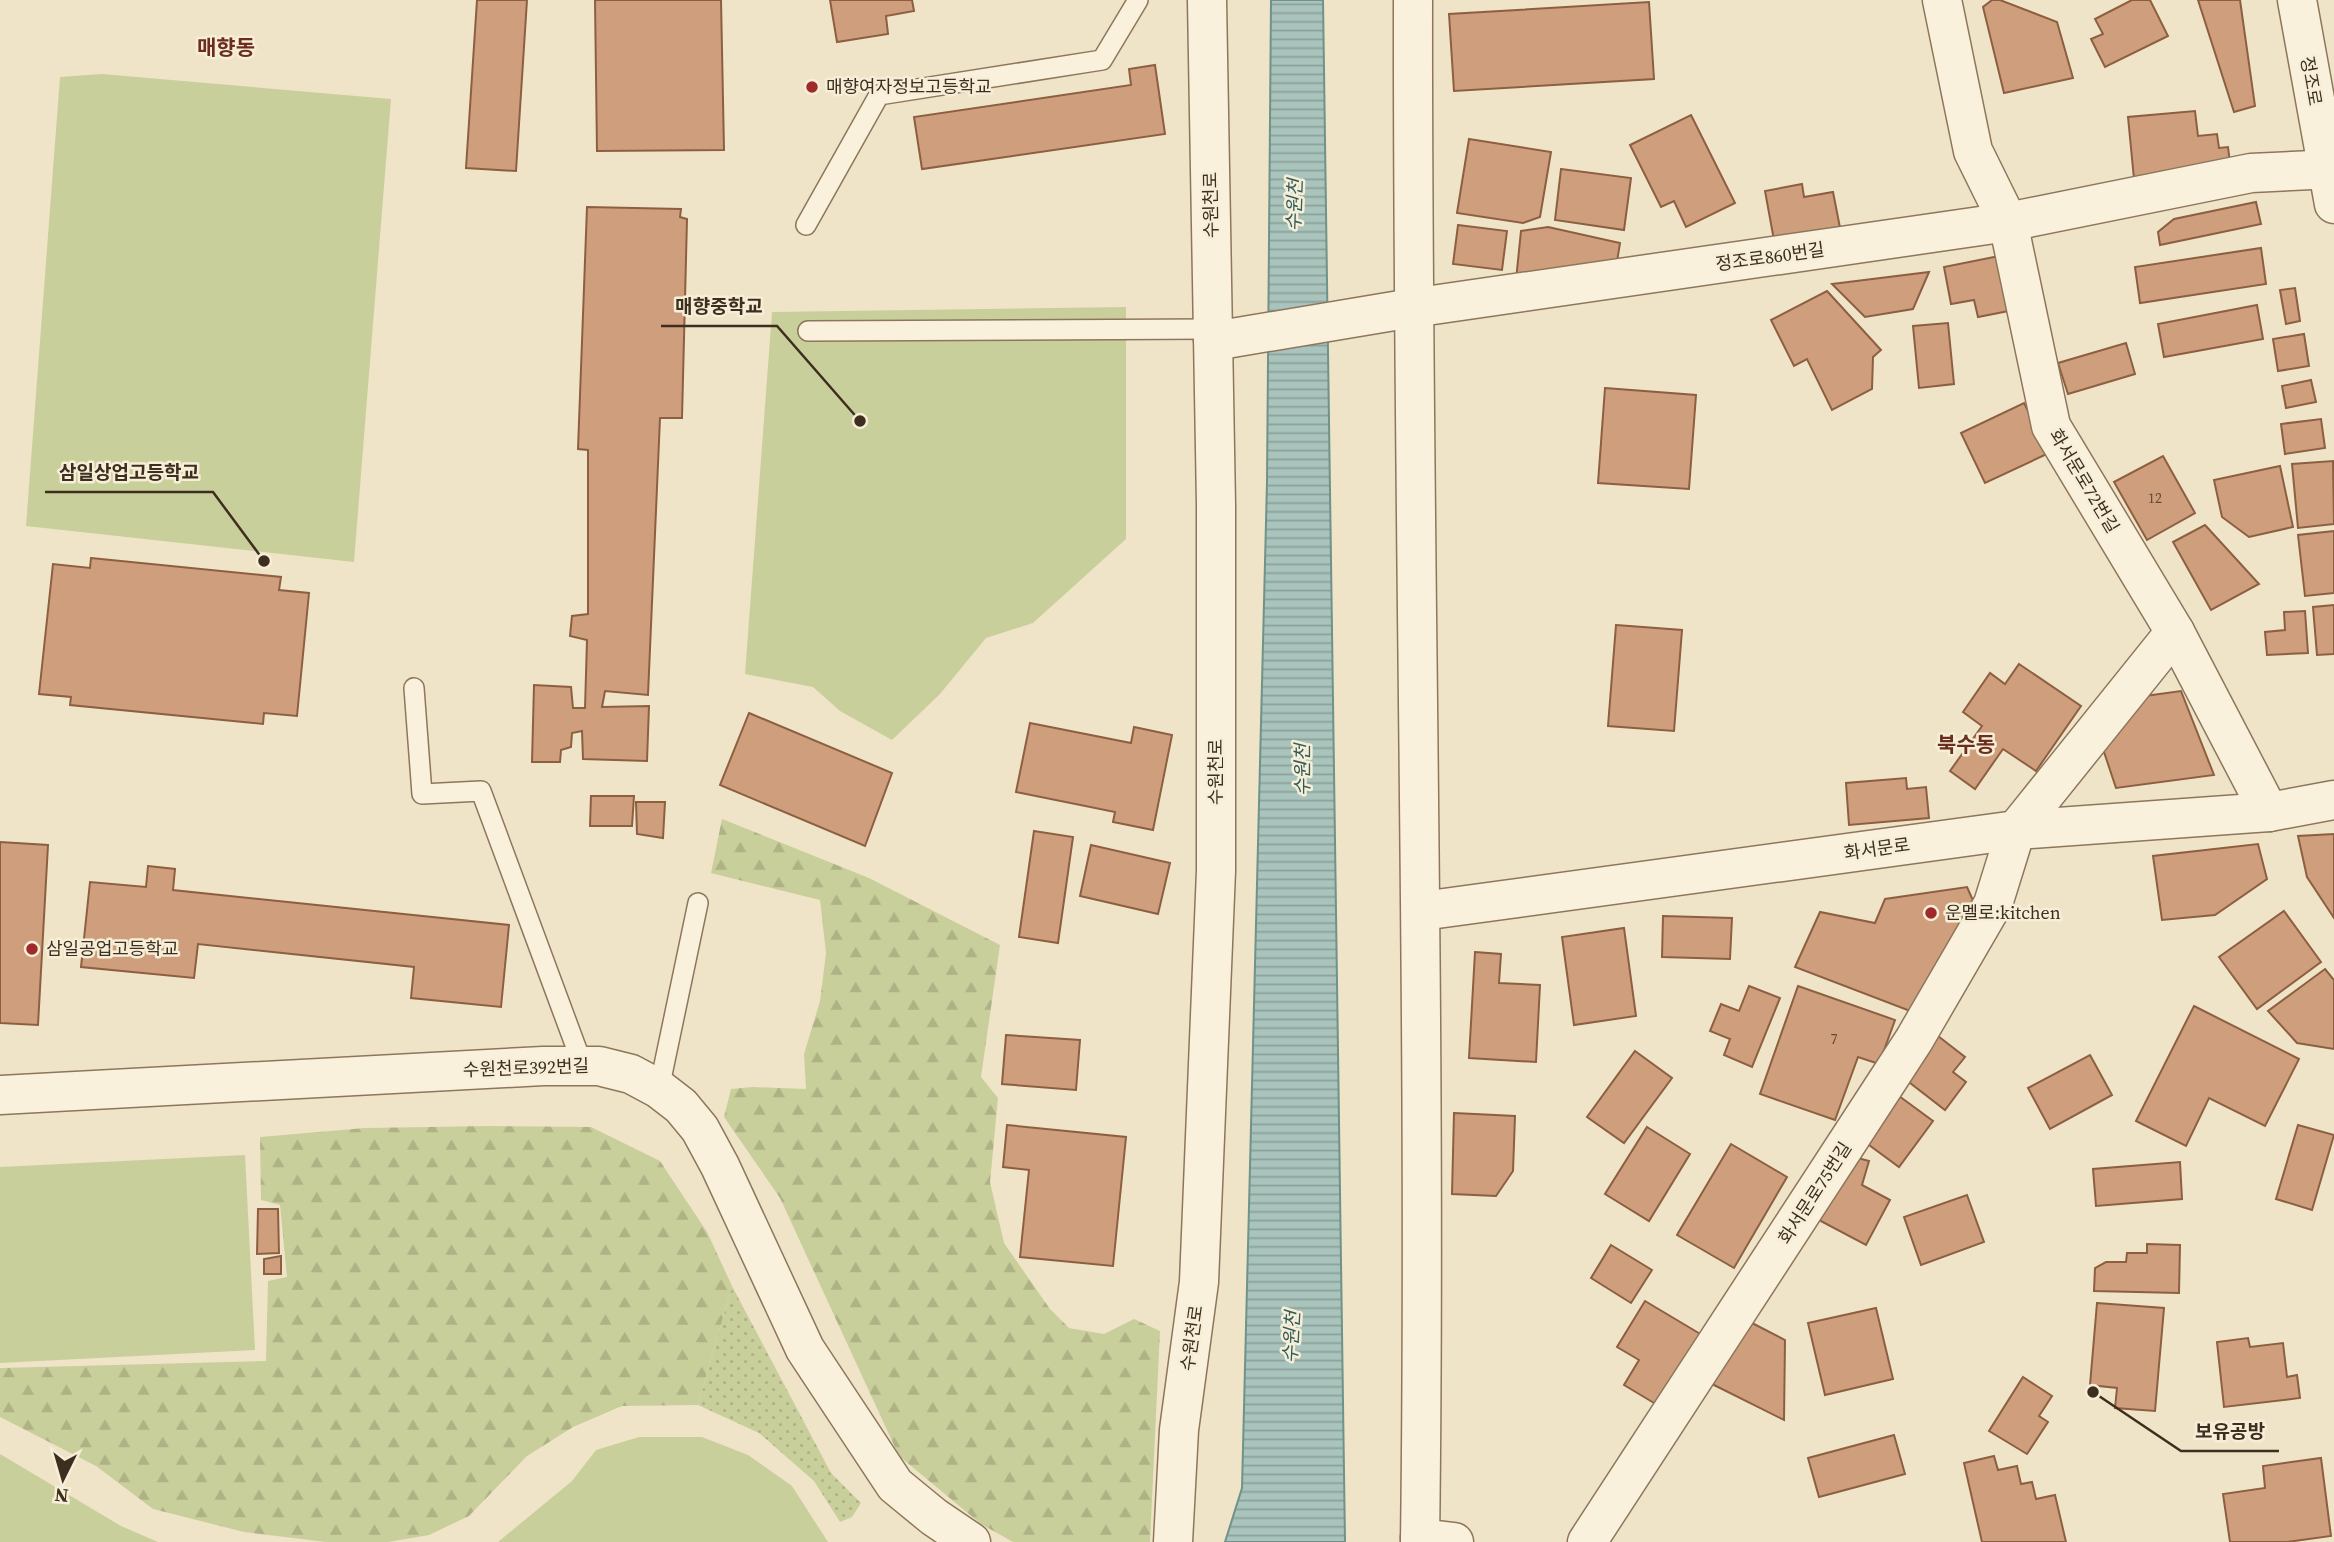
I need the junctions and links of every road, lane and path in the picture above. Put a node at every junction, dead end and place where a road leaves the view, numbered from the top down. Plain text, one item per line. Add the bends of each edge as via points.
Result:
1 (1138, 0) edge
2 (1207, 0) edge
3 (1413, 0) edge
4 (1942, 0) edge
5 (2297, 0) edge
6 (2332, 180) edge
7 (2008, 222) junction
8 (806, 225) dead end
9 (1394, 312) junction
10 (808, 331) dead end
11 (1217, 336) junction
12 (2175, 632) junction
13 (414, 688) dead end
14 (2334, 800) edge
15 (2269, 812) junction
16 (2016, 830) junction
17 (698, 903) dead end
18 (1422, 911) junction
19 (583, 1066) junction
20 (659, 1089) junction
21 (0, 1095) edge
22 (1431, 1541) edge
23 (971, 1542) edge
24 (1173, 1542) edge
25 (1587, 1542) edge

1 - 8 lane via 1102,60 878,95
2 - 11 street, 수원천로
3 - 9 street
4 - 7 street, 화서문로72번길 via 1973,151
5 - 6 street, 정조로
6 - 7 street, 정조로860번길 via 2251,173
7 - 9 street, 정조로860번길
7 - 12 street, 화서문로72번길 via 2051,426
9 - 11 street, 정조로860번길
9 - 18 street
10 - 11 lane
11 - 24 street, 수원천로 via 1216,871 1199,1282 1180,1430
12 - 15 street, 화서문로72번길
12 - 16 street
13 - 19 lane via 422,794 481,791
14 - 15 street, 화서문로
15 - 16 street, 화서문로
16 - 18 street, 화서문로
16 - 25 street, 화서문로75번길 via 1993,904 1914,1040
17 - 20 lane
18 - 22 street via 1423,1317
19 - 20 street, 수원천로392번길 via 631,1074
19 - 21 street, 수원천로392번길
20 - 23 street, 수원천로392번길 via 700,1129 804,1349 895,1485

